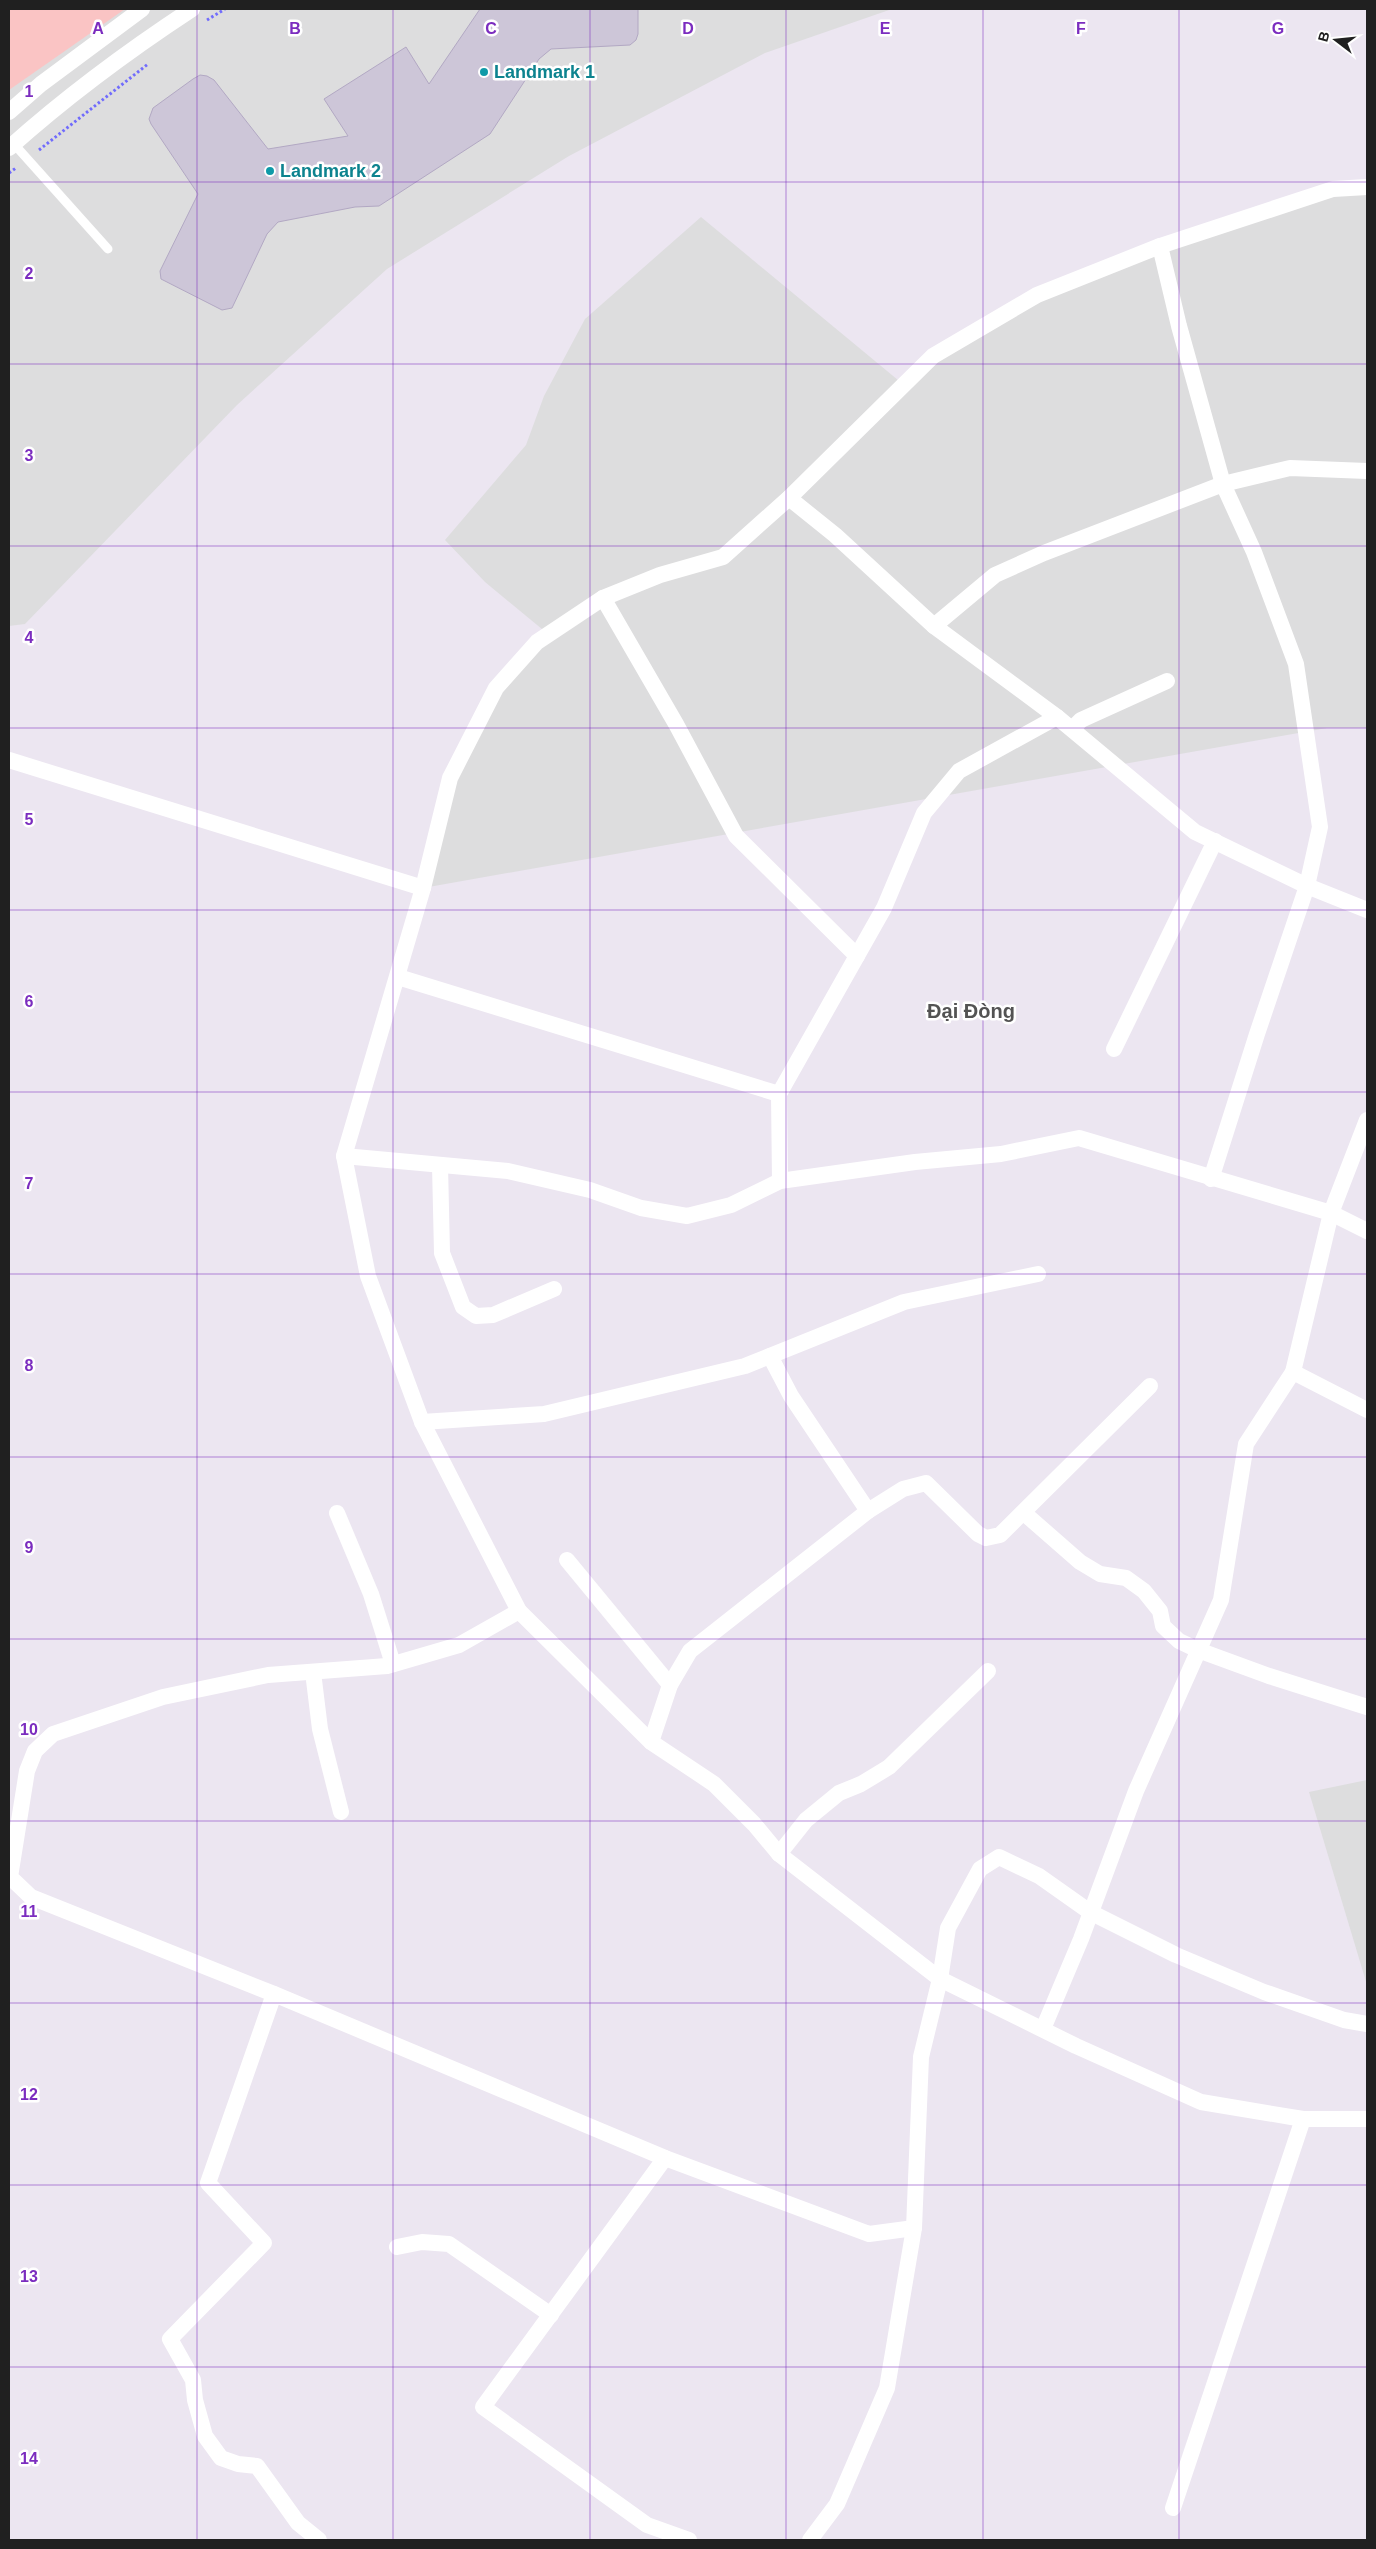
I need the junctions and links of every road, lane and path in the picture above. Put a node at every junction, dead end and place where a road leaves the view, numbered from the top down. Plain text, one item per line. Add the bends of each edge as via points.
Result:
1 (142, 9) edge
2 (192, 9) edge
3 (225, 9) edge
4 (205, 22) dead end
5 (154, 60) dead end
6 (9, 112) edge
7 (11, 146) edge
8 (27, 159) junction
9 (9, 173) edge
10 (1367, 187) edge
11 (1160, 246) junction
12 (108, 249) dead end
13 (1367, 472) edge
14 (1223, 484) junction
15 (789, 498) junction
16 (603, 598) junction
17 (934, 626) junction
18 (1167, 681) dead end
19 (1057, 717) junction
20 (1072, 729) junction
21 (9, 760) edge
22 (1215, 842) junction
23 (1308, 886) junction
24 (423, 888) junction
25 (1367, 910) edge
26 (856, 956) junction
27 (398, 977) junction
28 (1114, 1049) dead end
29 (779, 1094) junction
30 (1367, 1120) edge
31 (344, 1156) junction
32 (440, 1165) junction
33 (1211, 1179) junction
34 (780, 1181) junction
35 (1331, 1213) junction
36 (1367, 1230) edge
37 (1038, 1274) dead end
38 (554, 1289) dead end
39 (770, 1356) junction
40 (1293, 1372) junction
41 (1150, 1386) dead end
42 (1367, 1410) edge
43 (422, 1422) junction
44 (868, 1511) junction
45 (337, 1513) dead end
46 (1024, 1513) junction
47 (567, 1560) dead end
48 (519, 1612) junction
49 (1198, 1650) junction
50 (393, 1664) junction
51 (988, 1671) dead end
52 (313, 1672) junction
53 (670, 1685) junction
54 (1367, 1707) edge
55 (651, 1742) junction
56 (340, 1812) dead end
57 (779, 1854) junction
58 (1090, 1912) junction
59 (940, 1979) junction
60 (274, 1994) junction
61 (1045, 2023) junction
62 (1367, 2024) edge
63 (1303, 2119) junction
64 (1367, 2119) edge
65 (665, 2158) junction
66 (914, 2228) junction
67 (397, 2248) dead end
68 (550, 2315) junction
69 (1173, 2508) dead end
70 (319, 2540) edge
71 (689, 2540) edge
72 (810, 2540) edge

1 - 6 street via 41,84
2 - 7 street via 55,107
3 - 4 path
5 - 8 path
7 - 8 lane
8 - 9 path
8 - 12 lane
10 - 11 street via 1333,189
11 - 14 street
11 - 15 street via 1037,295 933,356
13 - 14 street via 1290,468
14 - 17 street via 995,575
14 - 23 street via 1254,552 1296,664 1320,827
15 - 16 street via 723,558 660,575
15 - 17 street via 835,535
16 - 24 street via 537,642 496,688 450,778
16 - 26 street via 736,836
17 - 19 street
18 - 20 street via 1081,720
19 - 20 street
19 - 26 street via 959,771 953,778 924,813 884,908
20 - 22 street via 1194,832
21 - 24 street
22 - 23 street
22 - 28 street
23 - 25 street
23 - 33 street
24 - 27 street
26 - 29 street
27 - 29 street
27 - 31 street
29 - 34 street
30 - 35 street
31 - 32 street
31 - 43 street via 368,1276
32 - 34 street via 508,1171 590,1190 641,1208 687,1216 732,1205
32 - 38 street via 442,1252 462,1307 476,1316 494,1315
33 - 34 street via 1079,1138 1001,1154
33 - 35 street
35 - 36 street
35 - 40 street
37 - 39 street via 904,1302
39 - 43 street via 745,1366 544,1414
39 - 44 street via 791,1396
40 - 42 street
40 - 49 street via 1246,1444 1221,1600
41 - 46 street
43 - 48 street
44 - 46 street via 903,1489 922,1483 936,1490 986,1538 1000,1535
44 - 53 street via 690,1651
45 - 50 street via 371,1594
46 - 49 street via 1092,1570 1132,1582 1156,1604 1166,1632
47 - 53 street
48 - 50 street via 459,1645
48 - 55 street
49 - 54 street
49 - 58 street via 1136,1791
50 - 52 street
51 - 57 street via 889,1768 839,1793 806,1820
52 - 56 street via 320,1729
52 - 60 street via 268,1675 163,1698 53,1734 36,1751 27,1772 11,1859 10,1877 31,1897
53 - 55 street
55 - 57 street via 714,1784
57 - 59 street
58 - 59 street via 1039,1876 999,1857 980,1869 948,1928
58 - 61 street
58 - 62 street via 1176,1955 1264,1992 1344,2020
59 - 61 street
59 - 66 street via 921,2057
60 - 65 street
60 - 70 street via 208,2183 264,2243 170,2339 194,2380 195,2400 205,2436 222,2458 257,2466 298,2523
61 - 63 street via 1201,2102
63 - 64 street
63 - 69 street
65 - 66 street via 869,2234
65 - 68 street
66 - 72 street via 887,2388 837,2504
67 - 68 street via 422,2242 448,2244
68 - 71 street via 483,2407 647,2525

